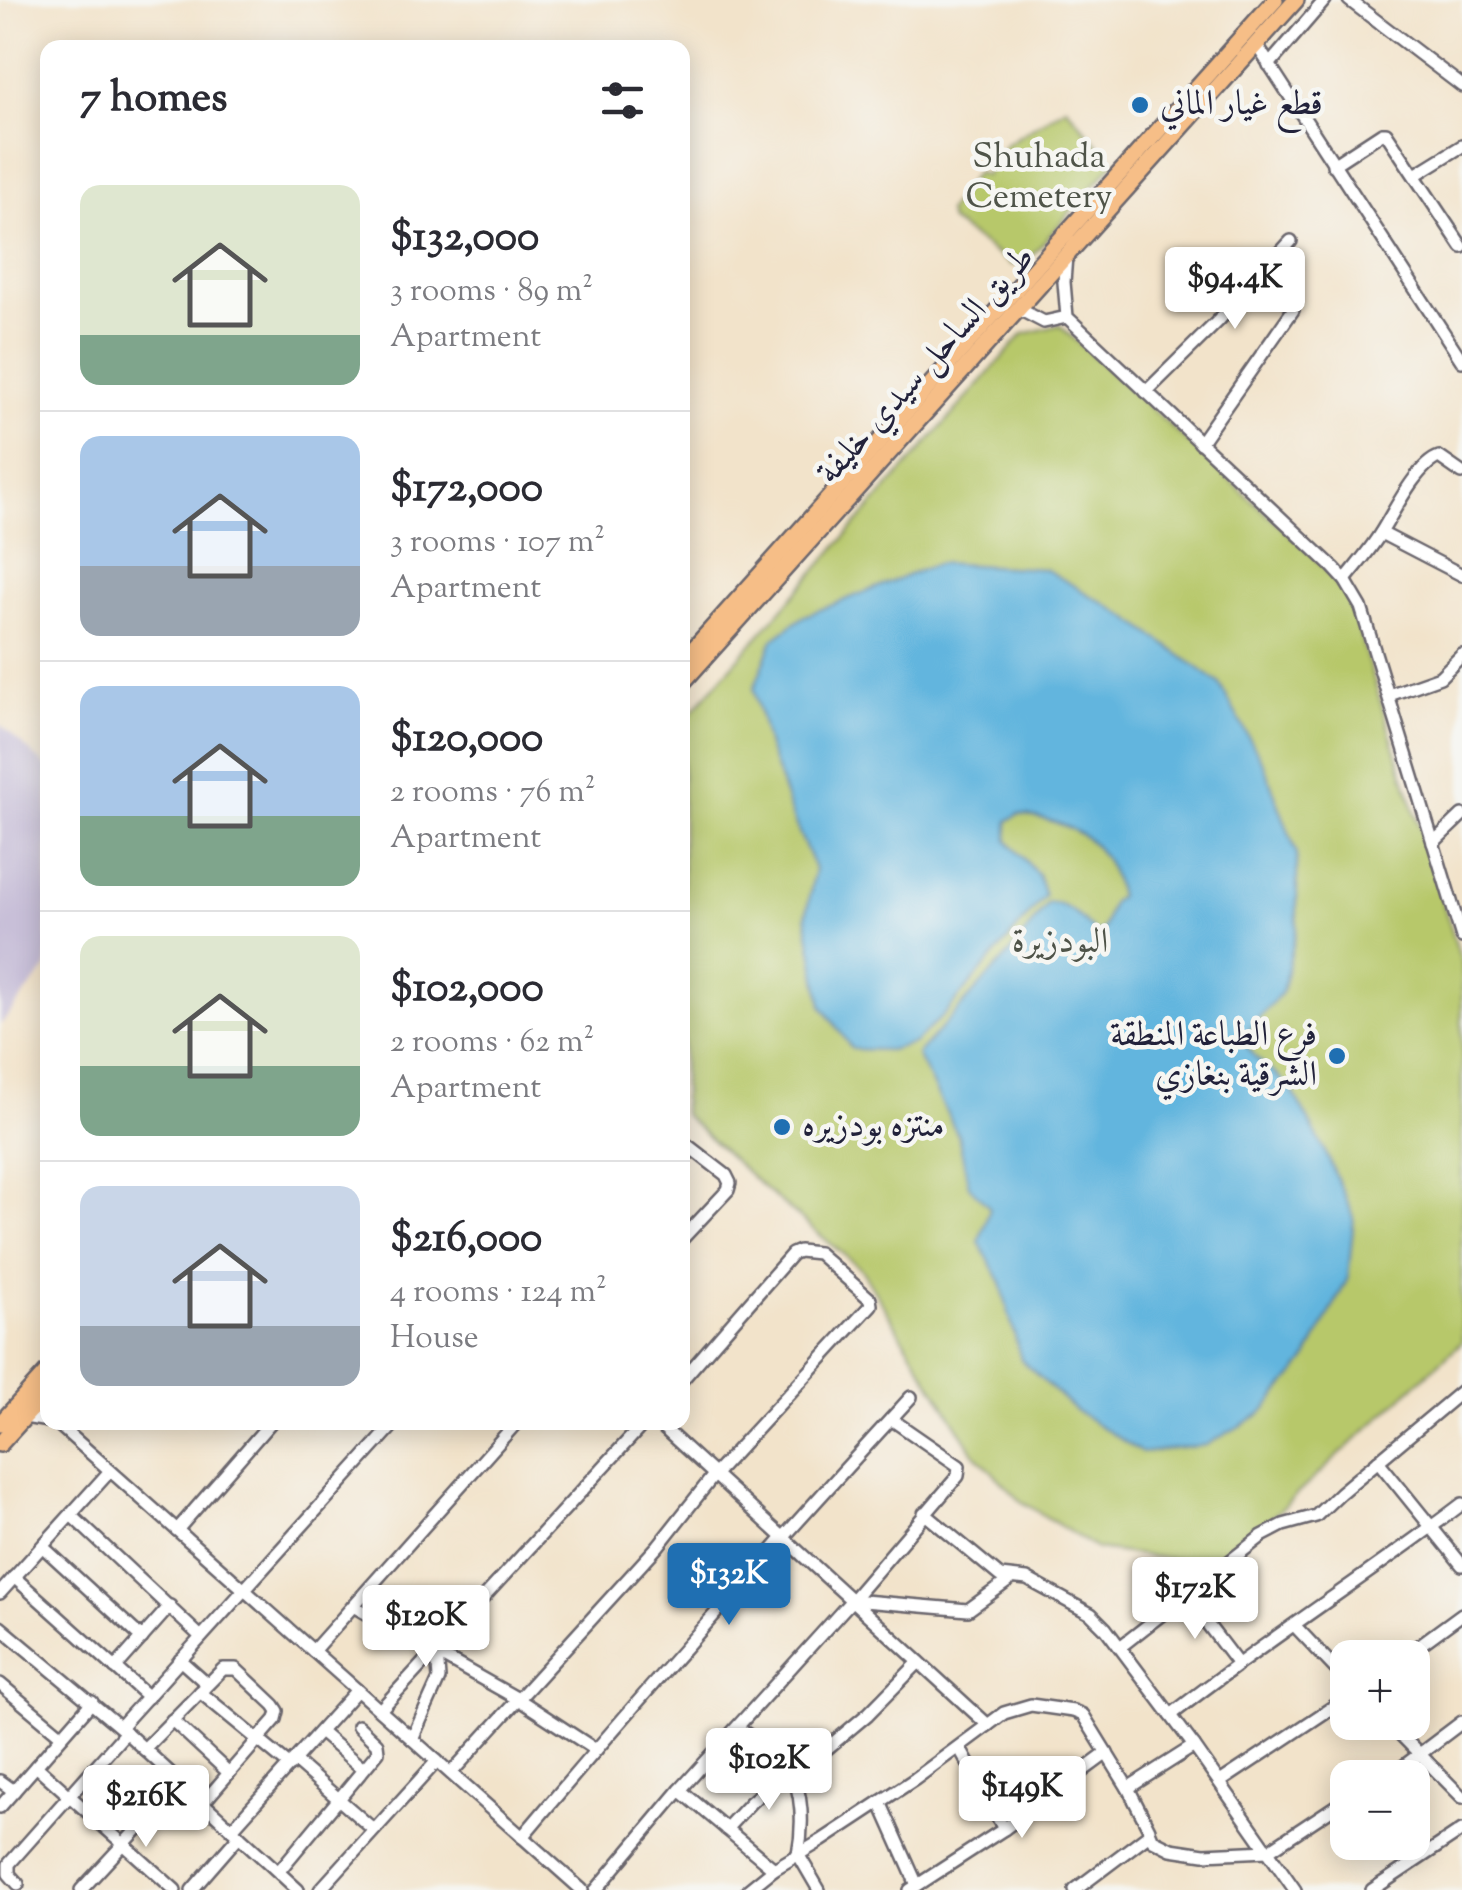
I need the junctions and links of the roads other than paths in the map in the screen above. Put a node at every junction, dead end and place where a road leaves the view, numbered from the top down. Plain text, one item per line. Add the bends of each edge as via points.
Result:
1 (1275, 0) edge
2 (1296, 0) edge
3 (1325, 0) edge
4 (1349, 0) edge
5 (1256, 44) junction
6 (1269, 65) junction
7 (1460, 82) edge
8 (1460, 152) edge
9 (1333, 165) junction
10 (1415, 175) junction
11 (1462, 221) edge
12 (1450, 229) junction
13 (1291, 241) dead end
14 (1462, 247) edge
15 (1066, 255) junction
16 (1258, 277) junction
17 (1018, 309) junction
18 (1068, 318) junction
19 (1462, 361) edge
20 (1146, 392) junction
21 (1200, 443) junction
22 (1462, 473) edge
23 (1380, 534) junction
24 (1462, 576) edge
25 (1345, 580) junction
26 (690, 653) edge
27 (1462, 655) edge
28 (690, 675) edge
29 (1390, 695) junction
30 (1462, 815) edge
31 (1433, 843) junction
32 (1458, 905) edge
33 (1462, 938) edge
34 (690, 1146) edge
35 (690, 1230) edge
36 (690, 1371) edge
37 (40, 1380) edge
38 (1462, 1391) edge
39 (912, 1397) dead end
40 (40, 1400) edge
41 (25, 1417) junction
42 (891, 1419) junction
43 (40, 1420) edge
44 (0, 1424) edge
45 (62, 1430) edge
46 (264, 1430) edge
47 (389, 1430) edge
48 (510, 1430) edge
49 (638, 1430) edge
50 (666, 1430) edge
51 (0, 1444) edge
52 (1378, 1460) junction
53 (110, 1471) junction
54 (714, 1475) junction
55 (1462, 1504) edge
56 (924, 1513) junction
57 (71, 1515) junction
58 (1432, 1527) junction
59 (177, 1530) junction
60 (782, 1537) junction
61 (42, 1546) junction
62 (1462, 1565) edge
63 (14, 1578) junction
64 (1012, 1578) junction
65 (244, 1591) junction
66 (0, 1593) edge
67 (1186, 1596) junction
68 (852, 1600) junction
69 (170, 1606) junction
70 (354, 1606) junction
71 (1462, 1614) edge
72 (1294, 1626) junction
73 (0, 1627) edge
74 (201, 1637) junction
75 (142, 1638) junction
76 (1427, 1640) edge
77 (1120, 1647) junction
78 (313, 1651) junction
79 (433, 1654) junction
80 (180, 1660) junction
81 (920, 1662) junction
82 (1237, 1663) junction
83 (1330, 1663) edge
84 (115, 1668) junction
85 (0, 1684) edge
86 (204, 1688) junction
87 (357, 1690) junction
88 (148, 1696) junction
89 (518, 1698) junction
90 (92, 1702) junction
91 (1330, 1709) edge
92 (380, 1710) junction
93 (1171, 1715) junction
94 (172, 1720) junction
95 (1462, 1722) edge
96 (988, 1725) junction
97 (358, 1726) dead end
98 (738, 1728) junction
99 (123, 1729) junction
100 (320, 1732) junction
101 (62, 1736) junction
102 (412, 1739) junction
103 (258, 1740) junction
104 (1405, 1740) edge
105 (1194, 1746) junction
106 (959, 1747) junction
107 (144, 1749) junction
108 (596, 1750) junction
109 (1107, 1753) junction
110 (1419, 1754) junction
111 (1411, 1760) edge
112 (437, 1761) junction
113 (292, 1764) junction
114 (36, 1766) junction
115 (363, 1770) junction
116 (230, 1773) junction
117 (451, 1773) junction
118 (791, 1774) junction
119 (0, 1781) edge
120 (180, 1782) junction
121 (1220, 1782) junction
122 (1128, 1788) junction
123 (680, 1790) junction
124 (14, 1791) junction
125 (69, 1796) junction
126 (1462, 1797) edge
127 (338, 1798) junction
128 (880, 1802) junction
129 (203, 1803) junction
130 (0, 1807) edge
131 (1330, 1810) edge
132 (726, 1829) junction
133 (1004, 1829) junction
134 (374, 1830) junction
135 (1462, 1830) edge
136 (235, 1832) junction
137 (1150, 1833) junction
138 (522, 1837) junction
139 (124, 1844) junction
140 (1268, 1852) junction
141 (798, 1854) junction
142 (774, 1869) junction
143 (279, 1872) junction
144 (18, 1884) dead end
145 (914, 1888) edge
146 (81, 1890) edge
147 (175, 1890) edge
148 (192, 1890) edge
149 (298, 1890) edge
150 (320, 1890) edge
151 (582, 1890) edge
152 (596, 1890) edge
153 (748, 1890) edge
154 (819, 1890) edge
155 (1076, 1890) edge
156 (1295, 1890) edge
157 (1372, 1890) edge

1 - 26 highway
2 - 5 highway, طريق الساحل سيدي خليفة
3 - 6 street
4 - 7 street
5 - 6 street
5 - 15 highway, طريق الساحل سيدي خليفة
6 - 9 street
8 - 10 street
9 - 10 street via 1386,133
9 - 19 street
10 - 12 street
11 - 12 street
12 - 14 street
13 - 16 street
15 - 17 highway, طريق الساحل سيدي خليفة
15 - 18 street
16 - 20 street
16 - 21 street via 1293,310
17 - 18 street via 1044,322
17 - 28 highway, طريق الساحل سيدي خليفة
18 - 20 street
20 - 21 street
21 - 25 street
22 - 23 street via 1438,457 1431,460
23 - 24 street
23 - 25 street
25 - 29 street via 1361,607
27 - 29 street via 1440,676
29 - 31 street
30 - 31 street
31 - 32 street
32 - 33 street
34 - 35 street via 730,1182
36 - 54 street via 792,1254 818,1253 868,1294 872,1305
37 - 44 highway
38 - 52 street
39 - 42 street
40 - 41 highway
41 - 43 street
41 - 51 highway
42 - 56 street via 959,1466 958,1476
42 - 60 street
45 - 53 street
46 - 59 street
47 - 65 street
48 - 70 street
49 - 79 street
50 - 54 street
52 - 58 street
52 - 67 street via 1316,1516 1262,1536
53 - 57 street
53 - 59 street
54 - 60 street
54 - 89 street
55 - 58 street
56 - 64 street via 1000,1576
56 - 68 street
57 - 61 street
57 - 69 street
58 - 62 street
58 - 72 street
59 - 65 street
60 - 68 street
60 - 108 street
61 - 63 street
61 - 75 street
63 - 66 street
63 - 84 street
64 - 68 street via 968,1610
64 - 77 street via 1028,1579 1091,1614
65 - 74 street
65 - 78 street
67 - 77 street
67 - 82 street
68 - 81 street
68 - 98 street
69 - 74 street
69 - 75 street
70 - 78 street
70 - 79 street
71 - 76 street
72 - 82 street
72 - 83 street
73 - 90 street
74 - 80 street
75 - 84 street
77 - 93 street
78 - 87 street
79 - 89 street
79 - 92 street
79 - 102 street via 439,1679
80 - 86 street
80 - 88 street
81 - 96 street
81 - 118 street via 868,1714
82 - 93 street
84 - 88 street
85 - 101 street
86 - 94 street
86 - 103 street
86 - 103 street via 232,1668 277,1708
87 - 92 street
87 - 100 street
88 - 99 street
89 - 108 street
89 - 117 street
90 - 99 street
90 - 101 street
91 - 121 street
92 - 102 street
93 - 105 street
94 - 107 street
94 - 116 street
95 - 110 street
96 - 106 street
96 - 109 street via 1030,1704 1073,1711 1083,1715
97 - 115 street via 378,1747
98 - 118 street
98 - 123 street
99 - 107 street
99 - 125 street
100 - 113 street
100 - 115 street
101 - 114 street
102 - 112 street
103 - 113 street
103 - 116 street
104 - 110 street
105 - 121 street
105 - 122 street
106 - 128 street
106 - 133 street
107 - 120 street
108 - 138 street
109 - 122 street
109 - 133 street
110 - 111 street
110 - 126 street
112 - 117 street
112 - 134 street
113 - 127 street
113 - 136 street
114 - 124 street
114 - 125 street
115 - 127 street
116 - 129 street
117 - 138 street
118 - 132 street
118 - 141 street via 801,1813
119 - 124 street
120 - 129 street
120 - 139 street
121 - 140 street
122 - 137 street
123 - 132 street
123 - 152 street
124 - 130 street
125 - 139 street
125 - 144 street via 9,1864
127 - 134 street
127 - 143 street
128 - 141 street
128 - 145 street
129 - 136 street
131 - 140 street
132 - 142 street
133 - 145 street
134 - 150 street
135 - 157 street
136 - 143 street
136 - 148 street
137 - 140 street via 1171,1849
137 - 155 street
138 - 151 street
139 - 146 street
139 - 147 street
140 - 156 street
141 - 142 street
141 - 154 street
142 - 153 street
143 - 149 street

